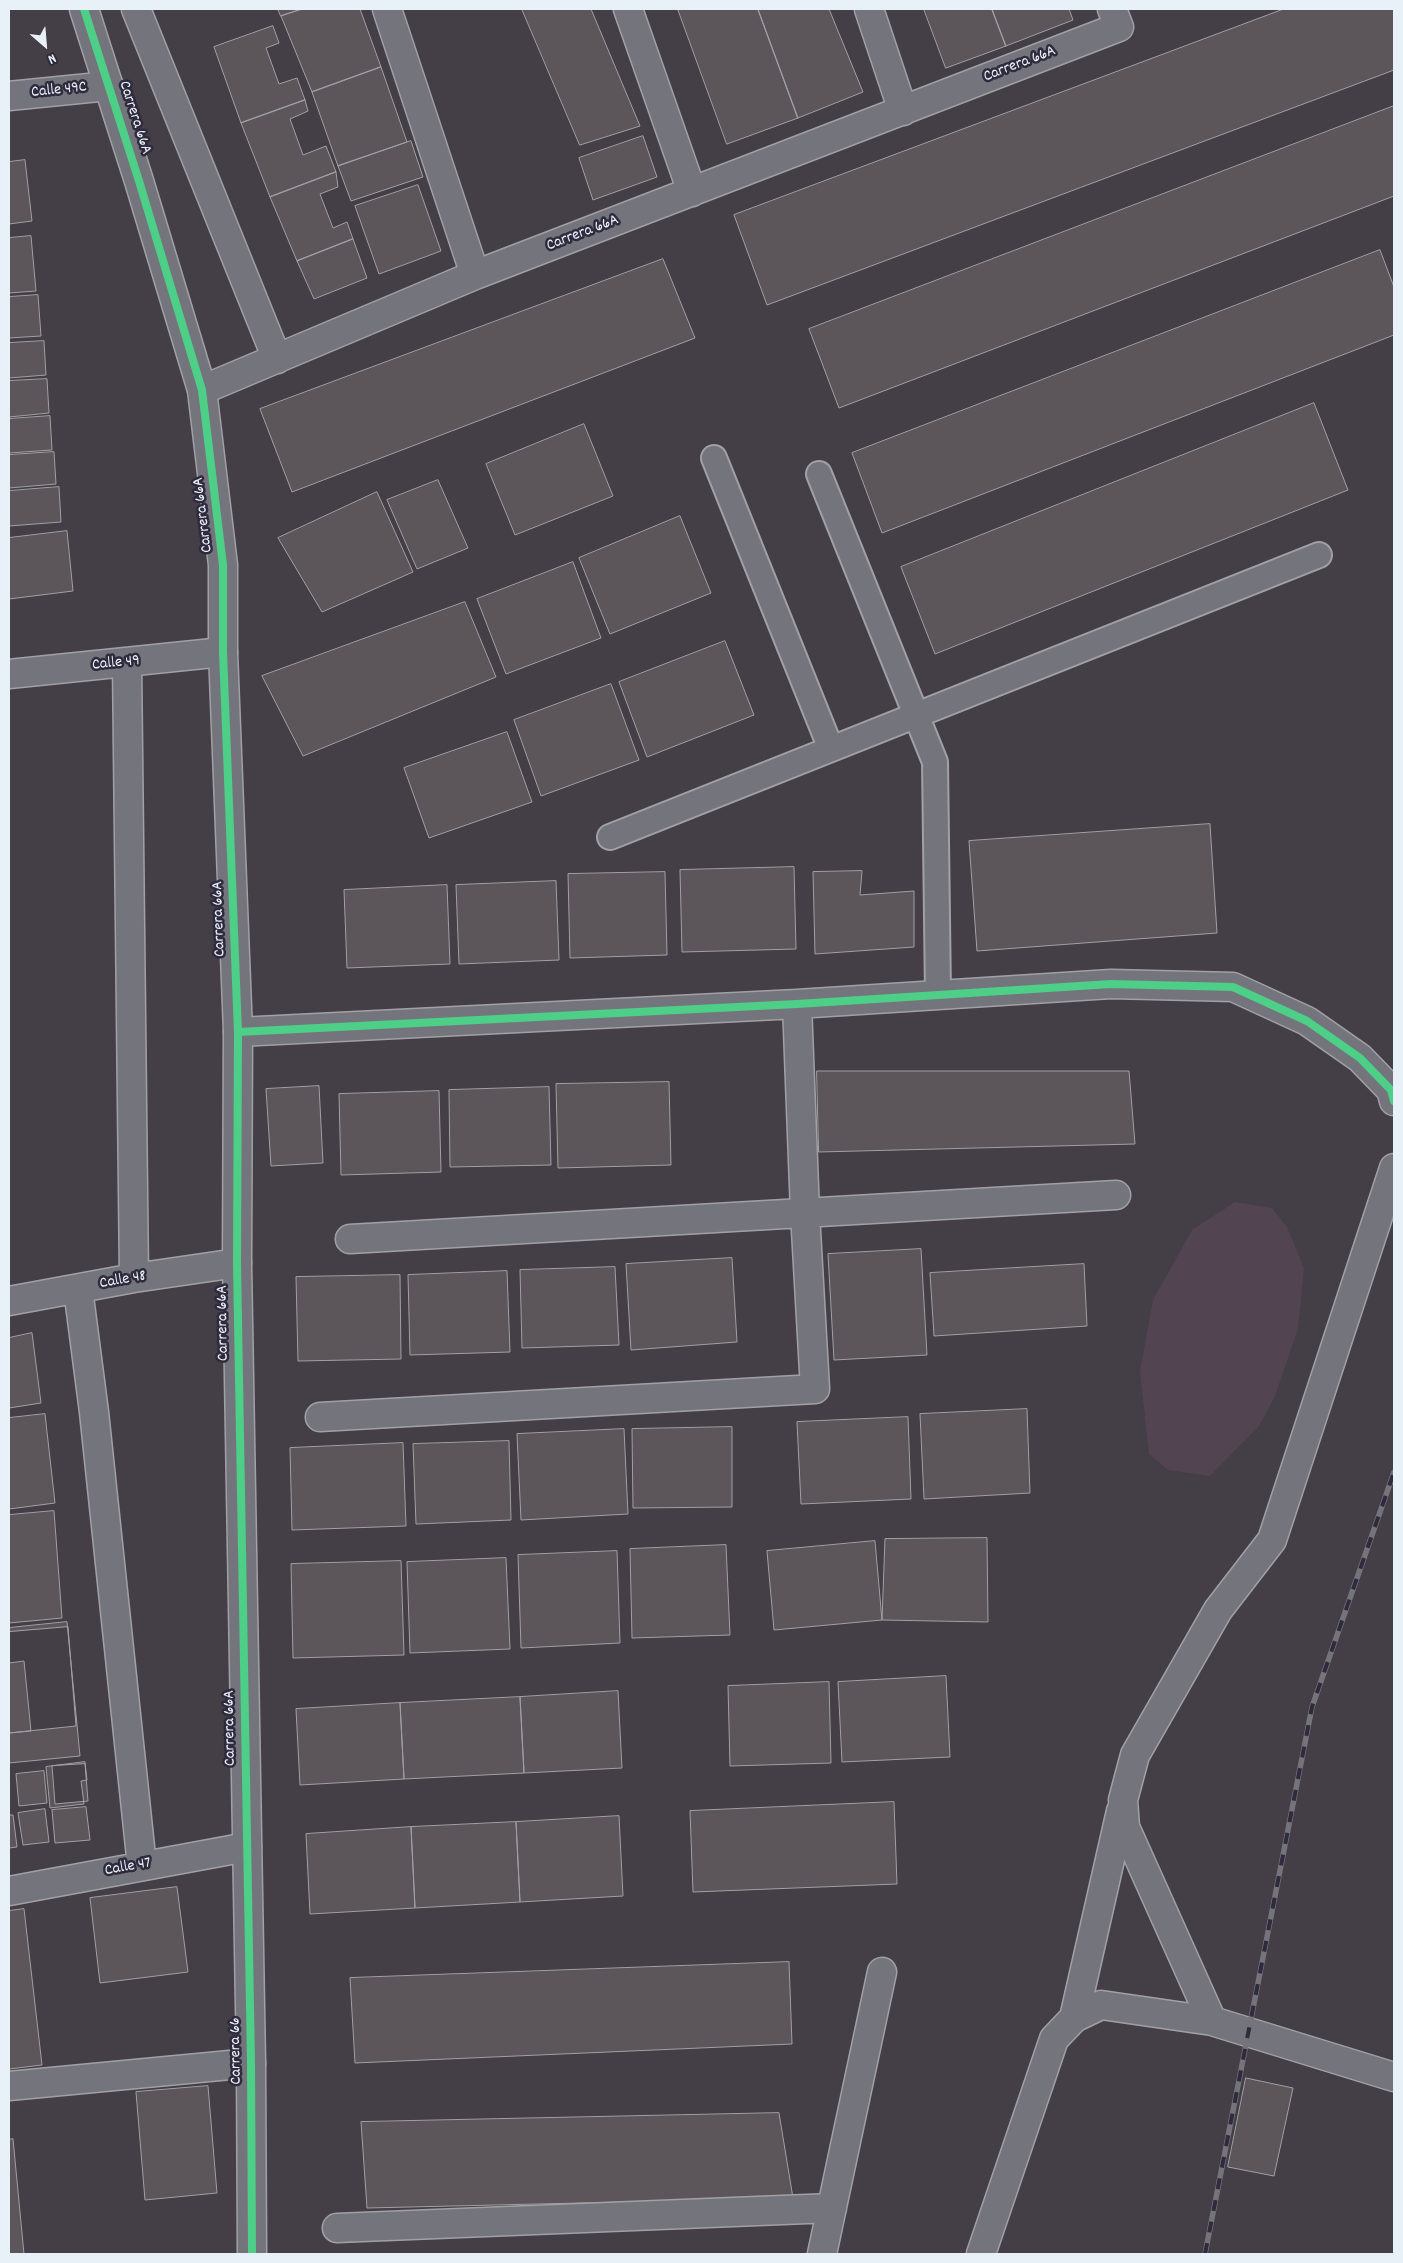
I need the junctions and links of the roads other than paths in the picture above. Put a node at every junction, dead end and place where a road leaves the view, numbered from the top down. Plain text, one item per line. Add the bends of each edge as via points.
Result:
1 (70, 9) edge
2 (84, 9) edge
3 (136, 9) edge
4 (388, 9) edge
5 (628, 9) edge
6 (869, 9) edge
7 (1112, 9) edge
8 (109, 86) junction
9 (9, 96) edge
10 (903, 111) junction
11 (692, 192) junction
12 (475, 275) junction
13 (277, 359) junction
14 (202, 390) junction
15 (714, 458) dead end
16 (820, 474) dead end
17 (1319, 555) dead end
18 (224, 652) junction
19 (127, 663) junction
20 (9, 674) edge
21 (916, 716) junction
22 (831, 750) junction
23 (610, 837) dead end
24 (938, 995) junction
25 (797, 1004) junction
26 (238, 1032) junction
27 (1394, 1101) edge
28 (1394, 1168) edge
29 (1116, 1195) dead end
30 (805, 1213) junction
31 (350, 1239) dead end
32 (237, 1263) junction
33 (134, 1278) junction
34 (78, 1289) junction
35 (9, 1301) edge
36 (320, 1417) dead end
37 (1123, 1800) junction
38 (247, 1847) junction
39 (142, 1866) junction
40 (9, 1891) edge
41 (882, 1972) dead end
42 (1074, 2018) junction
43 (1212, 2021) junction
44 (251, 2063) junction
45 (1394, 2077) edge
46 (9, 2086) edge
47 (832, 2208) junction
48 (337, 2228) dead end
49 (252, 2254) edge
50 (822, 2254) edge
51 (981, 2254) edge

1 - 8 street, Carrera 66A
2 - 8 street, Carrera 66A
3 - 13 street
4 - 12 street
5 - 11 street
6 - 10 street
7 - 10 street, Carrera 66A via 1119,27
8 - 9 street, Calle 49C
8 - 14 street, Carrera 66A
10 - 11 street, Carrera 66A
11 - 12 street, Carrera 66A
12 - 13 street, Carrera 66A
13 - 14 street, Carrera 66A
14 - 18 street, Carrera 66A via 223,565
15 - 22 lane
16 - 21 lane
17 - 21 lane
18 - 19 street, Calle 49
18 - 26 street, Carrera 66A
19 - 20 street, Calle 49
19 - 33 street
21 - 22 lane
21 - 24 lane via 934,762
22 - 23 lane
24 - 25 street
24 - 27 street via 1111,984 1233,987 1307,1022 1360,1058 1391,1090
25 - 26 street
25 - 30 street
26 - 32 street, Carrera 66A
28 - 37 street via 1272,1540 1214,1618 1135,1755
29 - 30 street
30 - 31 street
30 - 36 street via 814,1389
32 - 33 street, Calle 48
32 - 38 street, Carrera 66A
33 - 34 street, Calle 48
34 - 35 street, Calle 48
34 - 39 street
37 - 42 street
37 - 43 street via 1124,1827
38 - 39 street, Calle 47
38 - 44 street, Carrera 66
39 - 40 street, Calle 47
41 - 47 street
42 - 43 street via 1101,2005
42 - 51 street via 1054,2039
43 - 45 street
44 - 46 street
44 - 49 street, Carrera 66
47 - 48 street
47 - 50 street

